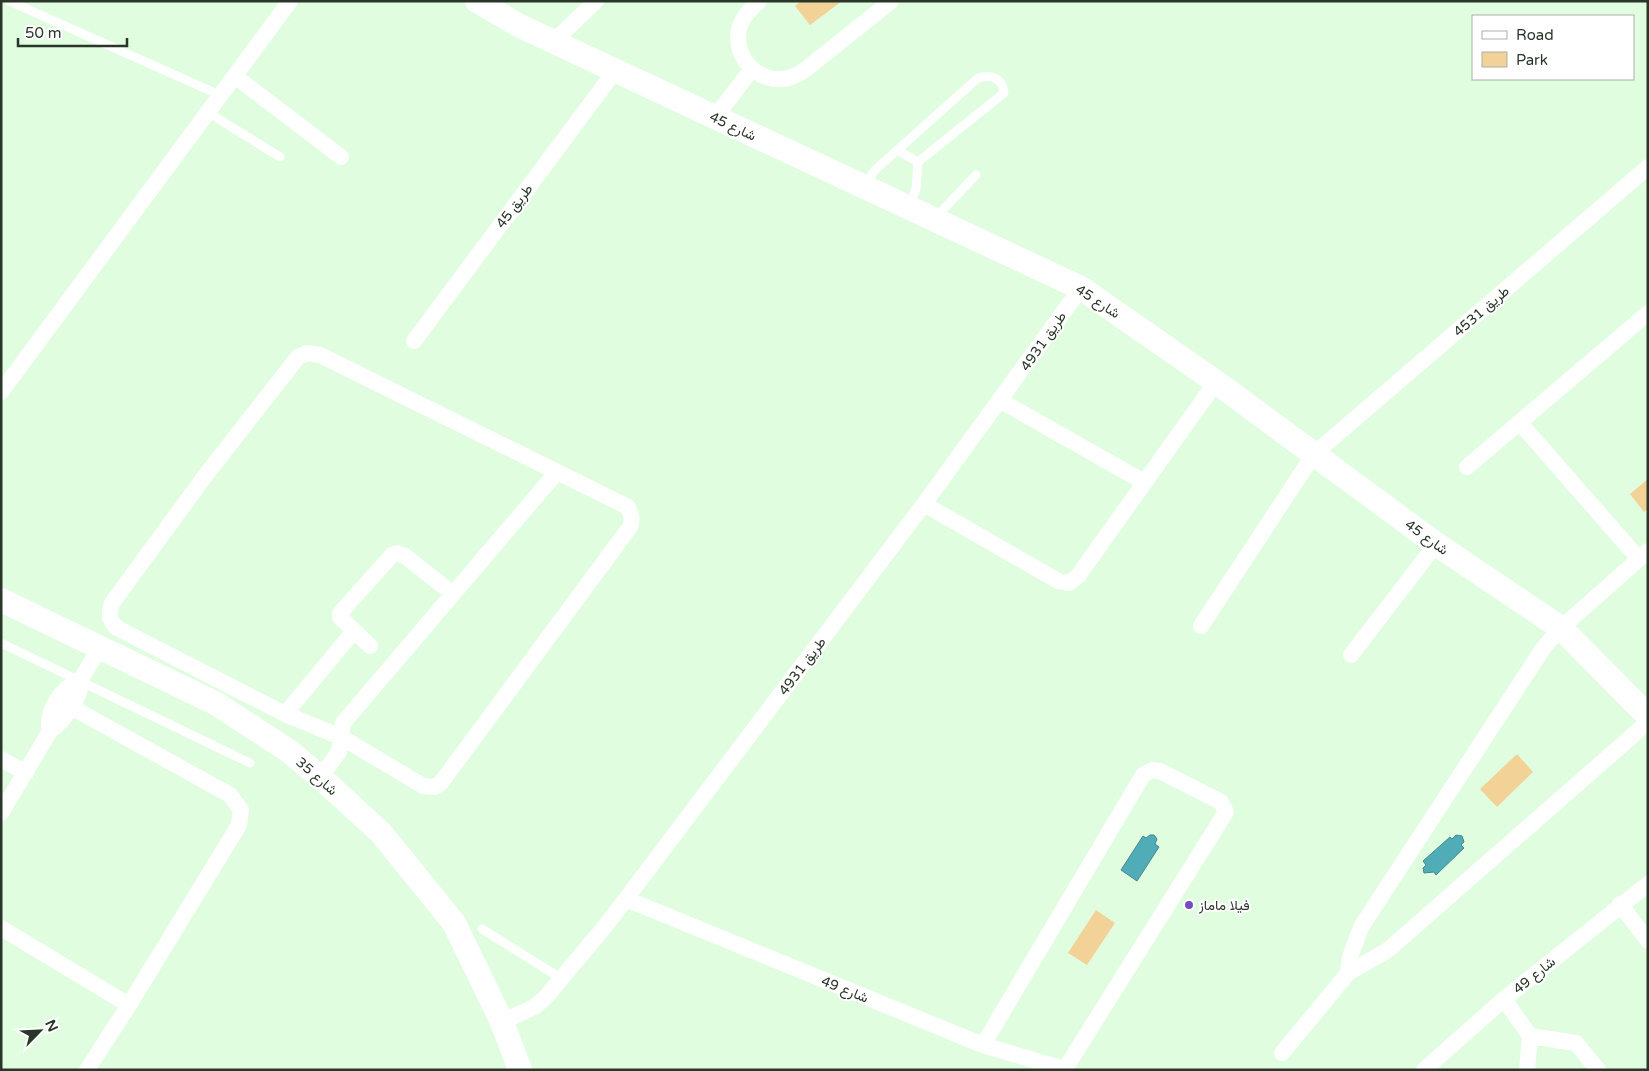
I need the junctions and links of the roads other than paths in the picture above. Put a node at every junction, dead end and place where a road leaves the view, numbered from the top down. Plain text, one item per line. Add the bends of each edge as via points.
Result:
1 (9, 1) edge
2 (290, 1) edge
3 (477, 1) edge
4 (596, 1) edge
5 (759, 1) edge
6 (892, 1) edge
7 (553, 42) junction
8 (752, 69) junction
9 (614, 70) junction
10 (236, 77) junction
11 (222, 96) junction
12 (209, 113) junction
13 (716, 117) junction
14 (896, 150) junction
15 (280, 157) dead end
16 (341, 157) dead end
17 (918, 162) junction
18 (1648, 168) edge
19 (976, 175) dead end
20 (864, 187) junction
21 (908, 209) junction
22 (934, 220) junction
23 (1081, 288) junction
24 (1648, 313) edge
25 (414, 341) dead end
26 (7, 371) edge
27 (1216, 382) junction
28 (1, 392) edge
29 (1000, 401) junction
30 (1520, 423) junction
31 (1314, 454) junction
32 (1467, 467) dead end
33 (557, 472) junction
34 (1144, 482) junction
35 (924, 504) junction
36 (1436, 544) junction
37 (1643, 555) edge
38 (453, 594) junction
39 (1, 600) edge
40 (1201, 626) dead end
41 (1561, 628) junction
42 (354, 631) junction
43 (1, 642) edge
44 (370, 646) dead end
45 (99, 649) junction
46 (1352, 655) dead end
47 (81, 679) junction
48 (71, 707) junction
49 (285, 714) junction
50 (1648, 716) edge
51 (1648, 722) edge
52 (50, 731) junction
53 (342, 737) junction
54 (1, 759) edge
55 (250, 763) dead end
56 (26, 774) junction
57 (320, 778) junction
58 (1, 813) edge
59 (1648, 884) edge
60 (626, 899) junction
61 (1620, 904) junction
62 (1, 928) edge
63 (482, 929) dead end
64 (1648, 942) edge
65 (1348, 973) junction
66 (562, 979) junction
67 (1504, 999) junction
68 (130, 1005) junction
69 (502, 1022) junction
70 (1530, 1036) junction
71 (983, 1045) junction
72 (1282, 1053) dead end
73 (1066, 1069) edge
74 (87, 1070) edge
75 (520, 1070) edge
76 (1424, 1070) edge
77 (1526, 1070) edge
78 (1598, 1070) edge

1 - 11 lane
2 - 10 street
3 - 7 street, شارع 45
4 - 7 street
5 - 8 street via 744,18 738,39 740,50
6 - 8 street via 794,76 772,78
7 - 9 street, شارع 45
8 - 13 street
9 - 13 street, شارع 45
9 - 25 street, طريق 45
10 - 11 street
10 - 16 street
11 - 12 street
12 - 15 lane
12 - 26 street
13 - 20 street, شارع 45
14 - 17 lane
14 - 17 lane via 978,78 986,76 999,80 1004,93
14 - 20 lane via 875,170
17 - 21 lane via 916,189
18 - 31 street, طريق 4531
19 - 22 lane
20 - 21 street, شارع 45
21 - 22 street, شارع 45
22 - 23 street, شارع 45
23 - 27 street, شارع 45
23 - 29 street, طريق 4931
24 - 30 street
26 - 28 street
27 - 31 street, شارع 45
27 - 34 street
29 - 34 street
29 - 35 street, طريق 4931
30 - 32 street
30 - 37 street
31 - 36 street, شارع 45
31 - 40 street, طريق 4531
33 - 38 street
33 - 49 street via 320,355 307,353 298,357 205,476 112,603 108,613 110,622 117,628
33 - 53 street via 628,507 632,521 630,527 440,784 423,786
34 - 35 street via 1078,576 1069,583 1058,582
35 - 60 street, طريق 4931
36 - 41 street, شارع 45
36 - 46 street
37 - 41 street
38 - 42 street via 405,556 392,555 340,613
38 - 53 street via 343,723
39 - 45 street, شارع 35
41 - 50 street, شارع 45
41 - 65 street via 1544,647 1361,927
42 - 44 street
42 - 49 street
43 - 47 lane via 51,668
45 - 47 street
45 - 57 street, شارع 35 via 215,704 289,751
47 - 48 street
47 - 52 street via 63,692 49,716
47 - 55 lane
48 - 52 street
48 - 68 street via 230,795 240,810 239,825
49 - 53 street
51 - 65 street via 1388,950
52 - 56 street
53 - 57 street via 339,752
54 - 56 street
56 - 58 street
57 - 69 street, شارع 35 via 381,833 454,923
59 - 61 street, شارع 49
60 - 66 street, طريق 4931
60 - 71 street, شارع 49
61 - 64 street
61 - 67 street, شارع 49
62 - 68 street
63 - 66 lane
65 - 72 street
66 - 69 street, طريق 4931 via 534,1008
67 - 70 street
67 - 76 street, شارع 49
68 - 74 street
69 - 75 street, شارع 35
70 - 77 street
70 - 78 street via 1576,1043
71 - 73 street, شارع 49
71 - 73 street via 1143,775 1152,770 1160,771 1221,802 1226,812

